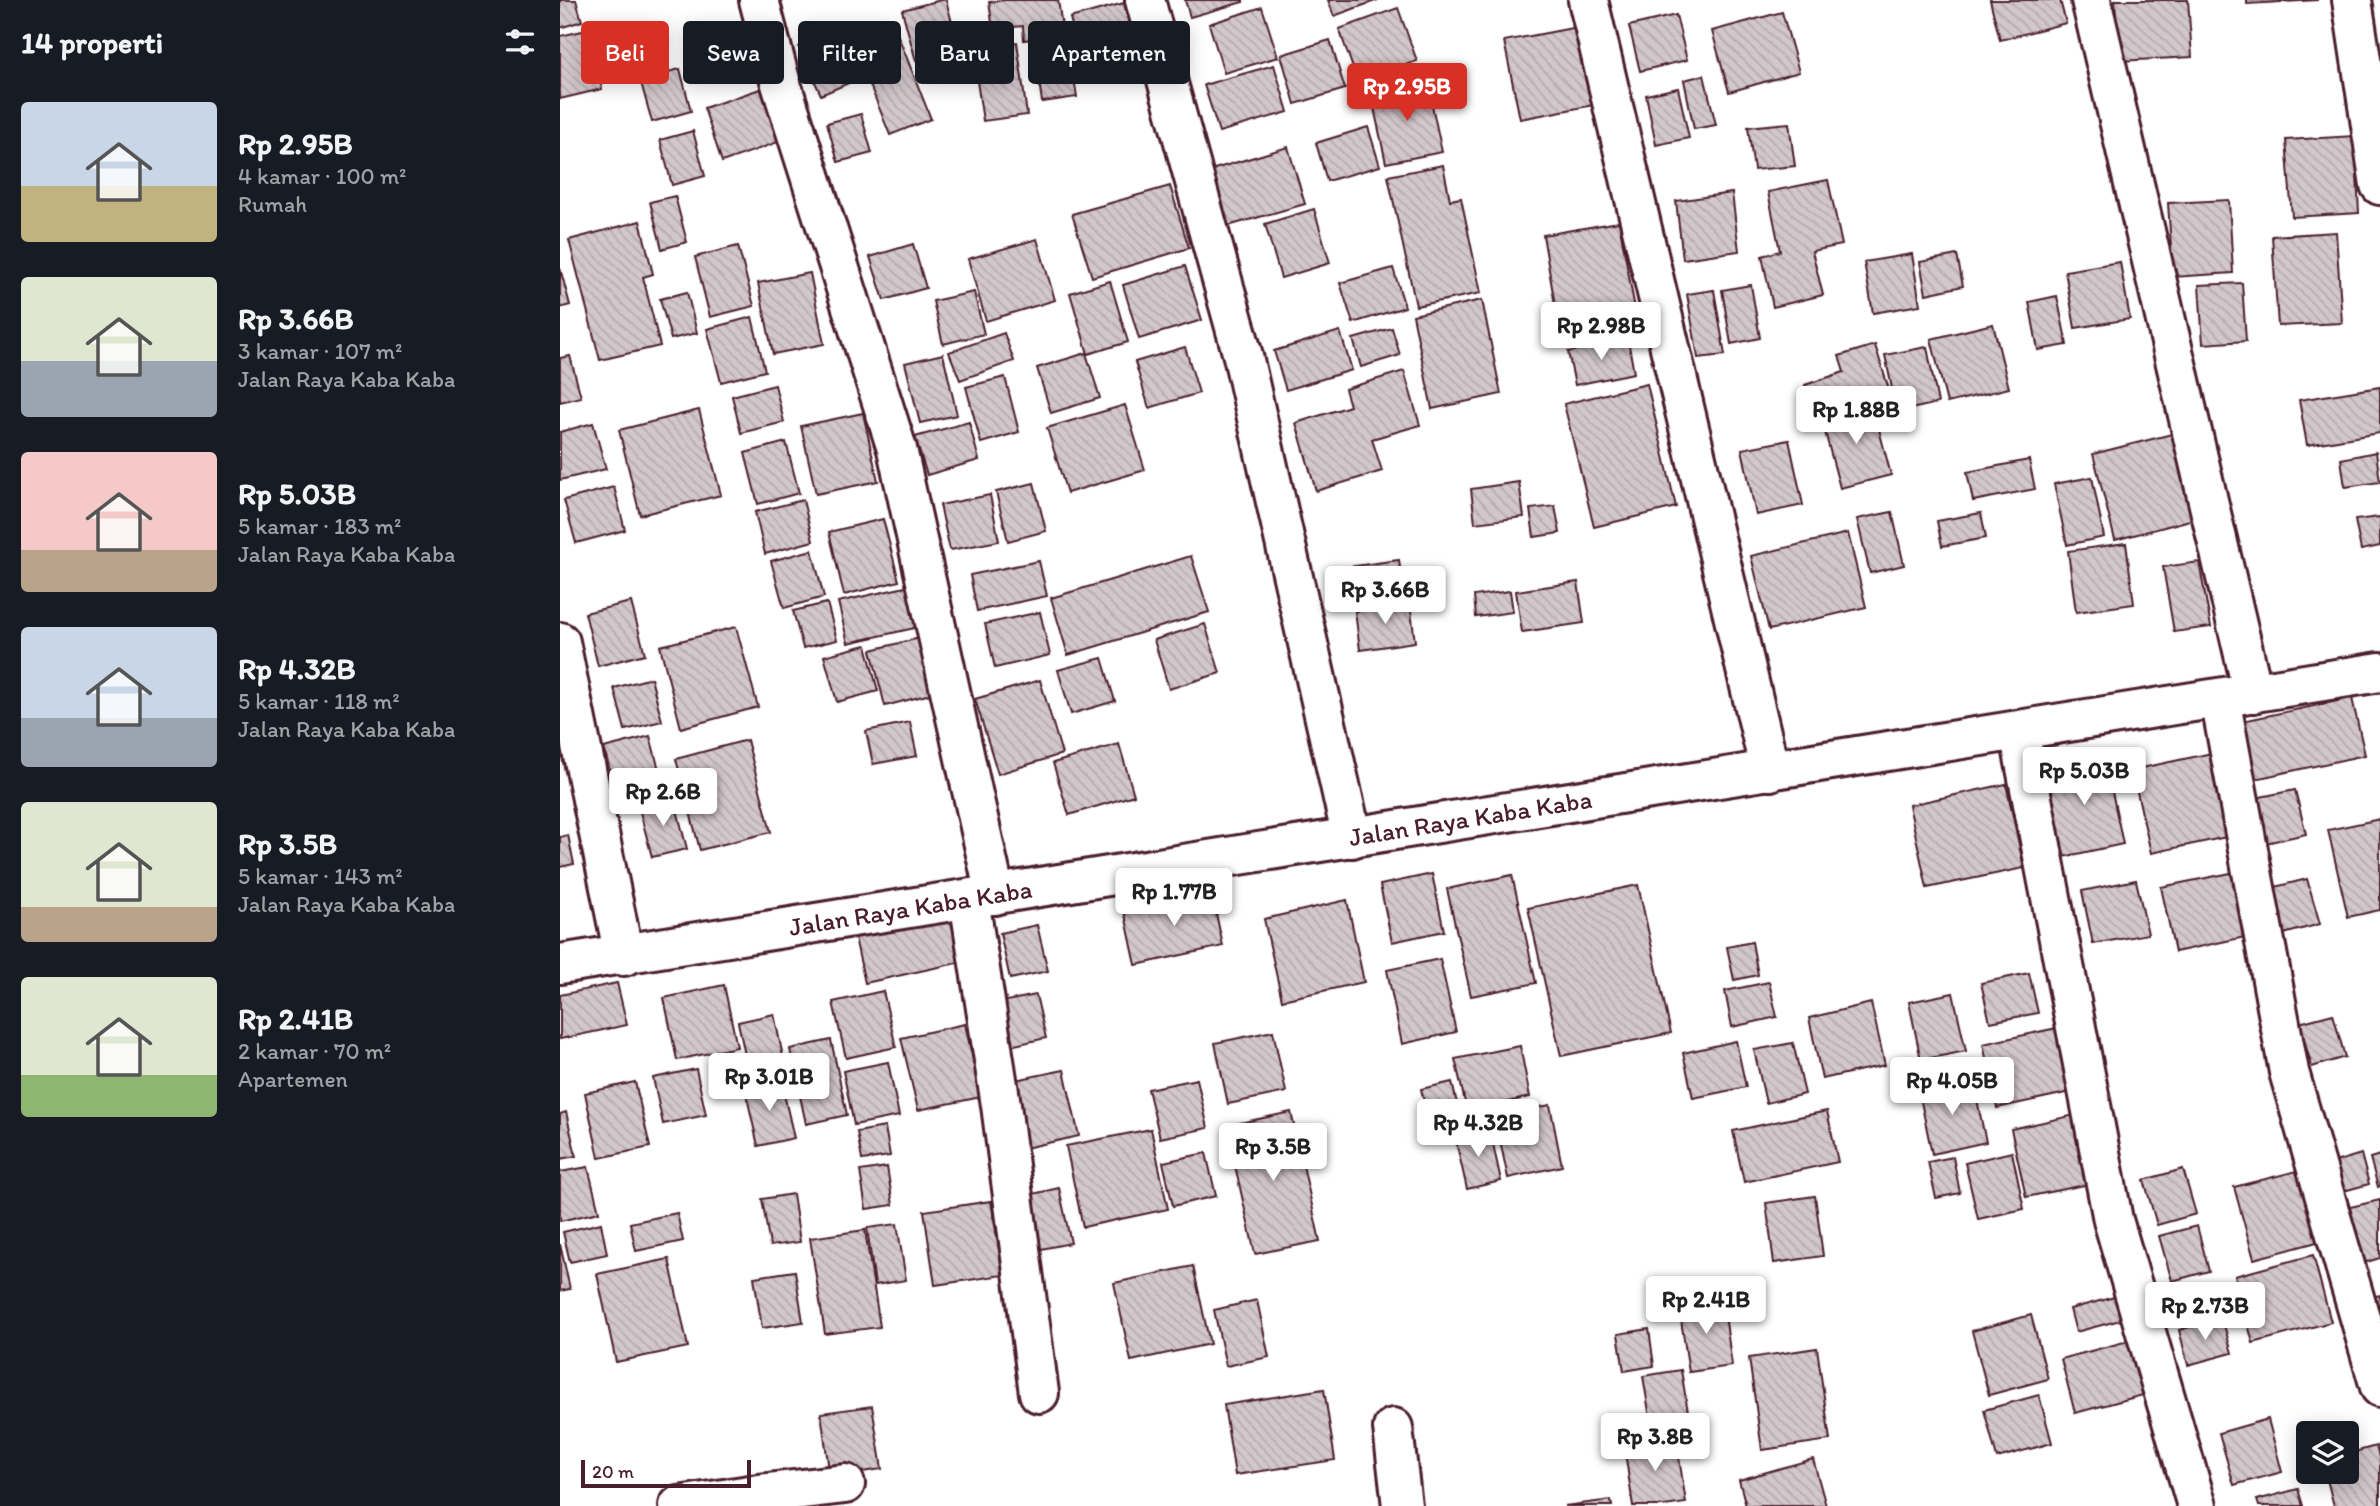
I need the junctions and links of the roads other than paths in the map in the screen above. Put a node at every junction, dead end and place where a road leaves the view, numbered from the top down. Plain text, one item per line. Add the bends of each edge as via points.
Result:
1 (759, 0) edge
2 (1145, 0) edge
3 (1588, 0) edge
4 (2091, 0) edge
5 (2352, 0) edge
6 (2380, 185) edge
7 (560, 642) edge
8 (2380, 672) edge
9 (2236, 696) junction
10 (2019, 731) junction
11 (1770, 771) junction
12 (1352, 838) junction
13 (982, 897) junction
14 (624, 956) junction
15 (560, 964) edge
16 (2380, 1387) edge
17 (1039, 1392) dead end
18 (1393, 1428) dead end
19 (845, 1484) dead end
20 (679, 1506) edge
21 (1402, 1506) edge
22 (2197, 1506) edge

1 - 13 street via 780,85 897,449
2 - 12 street via 1243,356
3 - 11 street
4 - 9 street
5 - 6 street
7 - 14 street
8 - 9 street, Jalan Raya Kaba Kaba
9 - 10 street, Jalan Raya Kaba Kaba
9 - 16 street via 2289,1072
10 - 11 street, Jalan Raya Kaba Kaba
10 - 22 street via 2113,1220
11 - 12 street, Jalan Raya Kaba Kaba
12 - 13 street, Jalan Raya Kaba Kaba
13 - 14 street, Jalan Raya Kaba Kaba
13 - 17 street via 1002,1105
14 - 15 street, Jalan Raya Kaba Kaba
18 - 21 street
19 - 20 street

